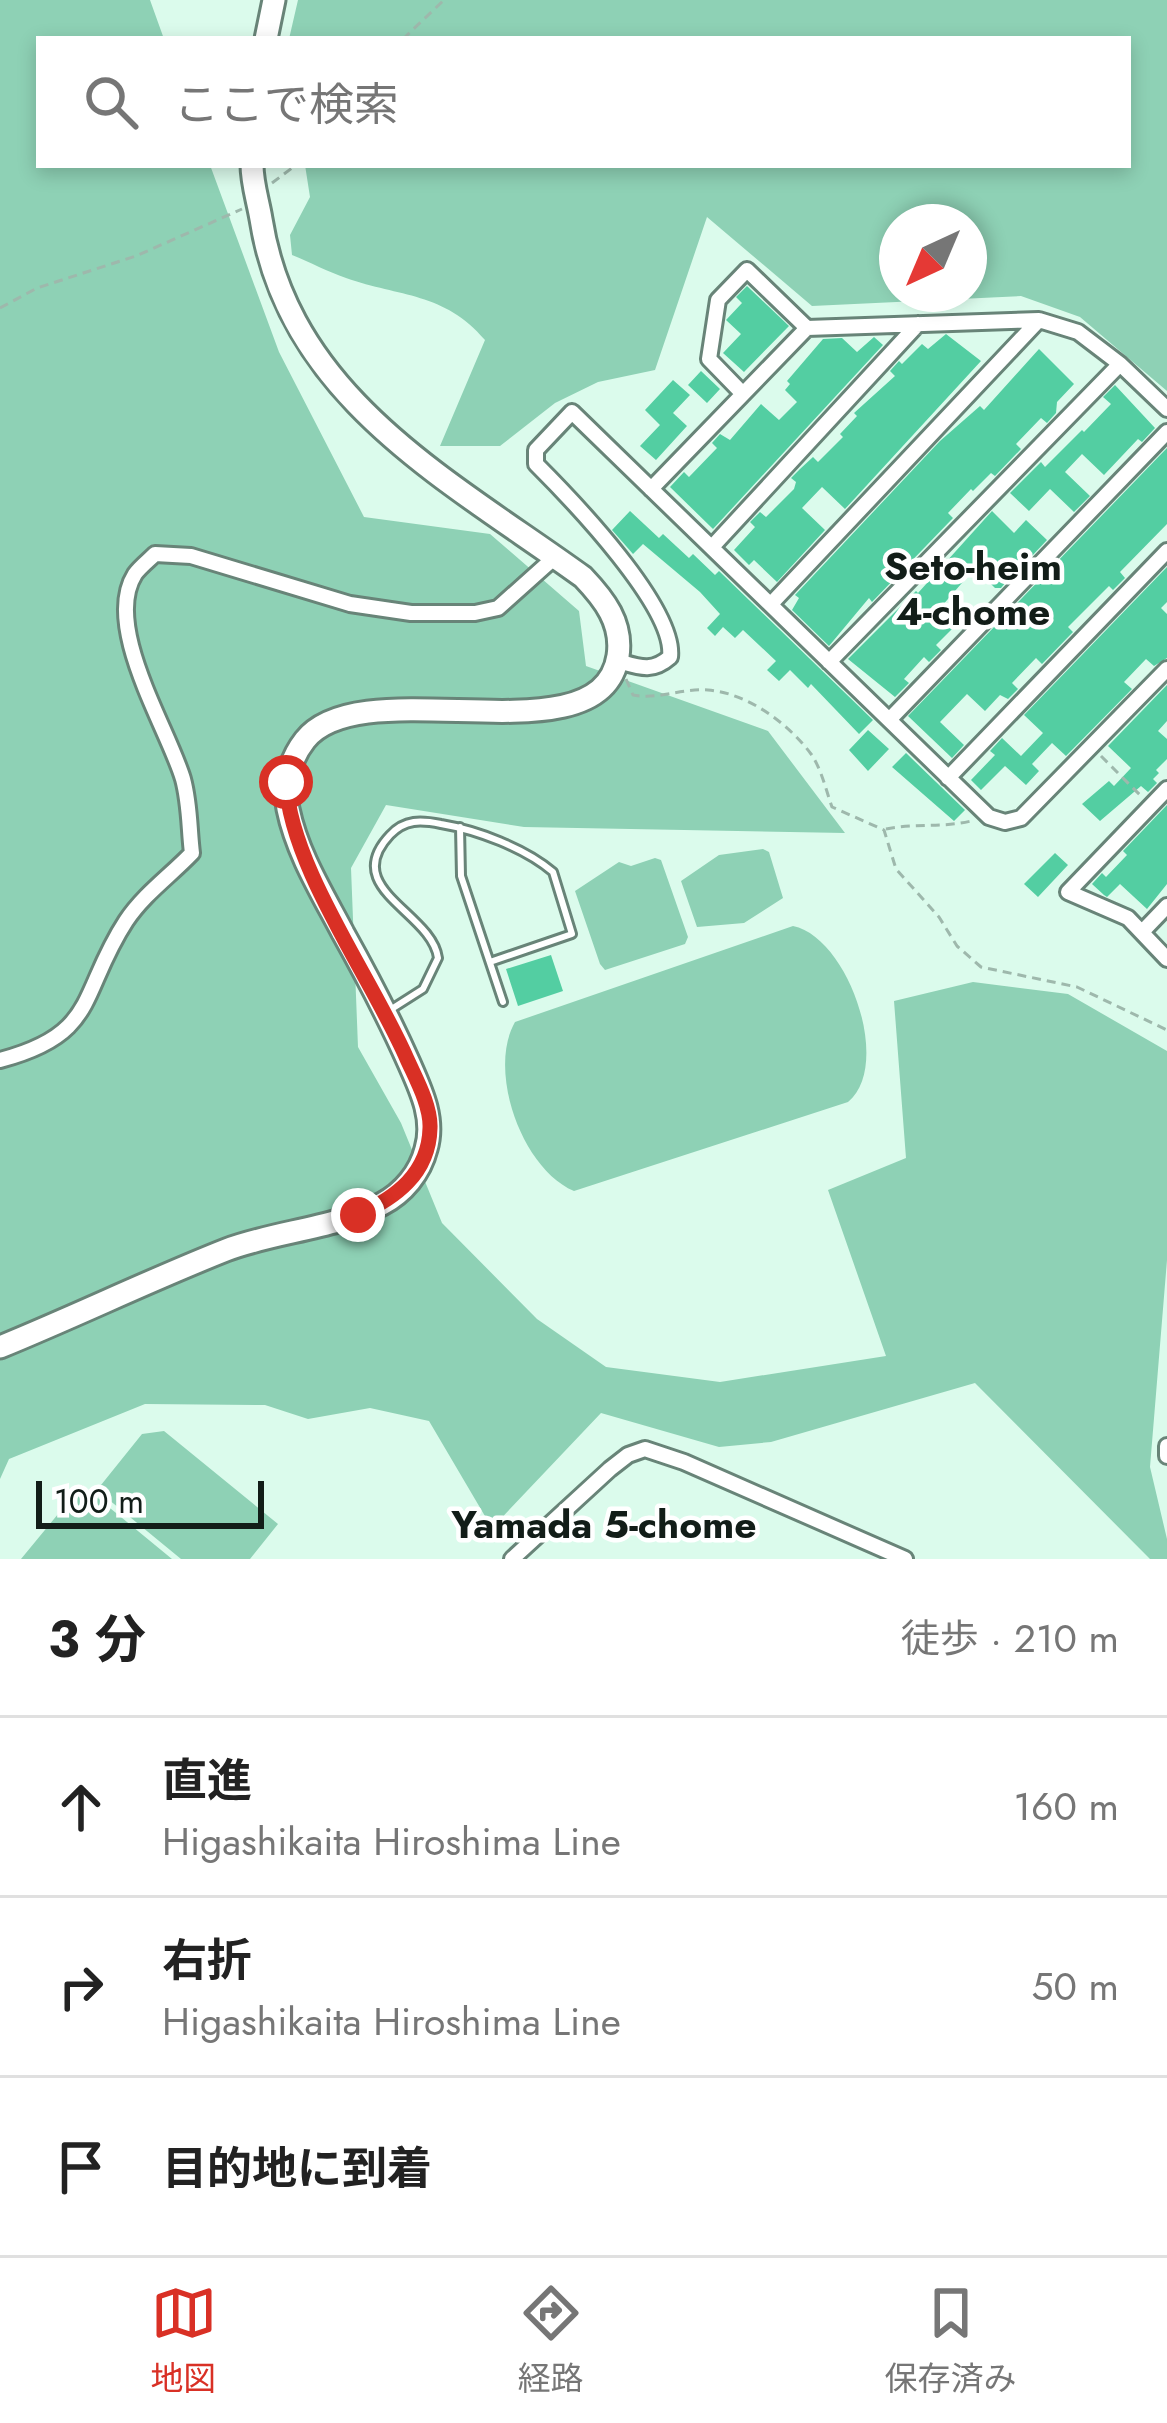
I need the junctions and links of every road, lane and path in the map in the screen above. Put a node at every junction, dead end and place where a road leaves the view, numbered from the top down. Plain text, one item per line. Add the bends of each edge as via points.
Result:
1 (274, 0) edge
2 (444, 0) edge
3 (267, 36) edge
4 (406, 36) edge
5 (252, 168) edge
6 (292, 168) edge
7 (257, 197) junction
8 (0, 308) edge
9 (1040, 320) junction
10 (918, 325) junction
11 (807, 328) junction
12 (1120, 364) junction
13 (743, 394) junction
14 (1167, 410) edge
15 (1167, 431) edge
16 (651, 489) junction
17 (712, 547) junction
18 (1167, 551) edge
19 (555, 557) junction
20 (771, 604) junction
21 (617, 661) junction
22 (830, 662) junction
23 (1167, 669) edge
24 (890, 719) junction
25 (1092, 747) junction
26 (948, 778) junction
27 (1167, 789) edge
28 (1151, 806) junction
29 (989, 818) junction
30 (460, 827) junction
31 (884, 830) junction
32 (1167, 906) edge
33 (1143, 931) junction
34 (1167, 959) edge
35 (490, 962) junction
36 (503, 1002) dead end
37 (386, 1012) junction
38 (1167, 1030) edge
39 (0, 1060) edge
40 (0, 1347) edge
41 (1167, 1445) edge
42 (1167, 1456) edge
43 (512, 1559) edge
44 (905, 1559) edge

1 - 3 main road
2 - 4 path
5 - 7 main road
6 - 7 path
7 - 8 path via 234,215
7 - 19 main road via 278,292 359,409 415,459
9 - 10 street
9 - 12 street via 1078,332
9 - 20 street
10 - 11 street
10 - 17 street
11 - 13 street
11 - 13 street via 747,270 718,300 709,358
12 - 14 street
12 - 22 street
13 - 16 street
15 - 24 street
16 - 17 street
16 - 21 street via 572,412 536,450 536,464 661,613 670,657 646,669
17 - 20 street
18 - 26 street
19 - 21 main road via 605,600
19 - 39 street via 498,608 411,614 190,556 155,554 134,576 130,634 182,776 192,853 124,923 79,1015 56,1040
20 - 22 street
21 - 31 path via 633,695 705,690 758,707 812,755 832,806
21 - 37 main road via 600,689 563,706 370,711 329,721 307,737 286,782 287,806 316,881
22 - 24 street
23 - 25 street
24 - 26 street
25 - 28 path
25 - 29 street via 1021,818
26 - 29 street
27 - 28 street
28 - 33 street via 1068,892
29 - 31 path
30 - 35 lane via 461,876
30 - 35 lane via 553,872 573,930
30 - 37 lane via 404,824 376,859 384,893 428,931 438,958 423,989
31 - 38 path via 896,869 981,967 1077,986
32 - 33 street
33 - 34 street
35 - 36 lane
37 - 40 main road via 431,1126 403,1191 358,1215 227,1250
41 - 42 street
43 - 44 street via 610,1469 645,1449

